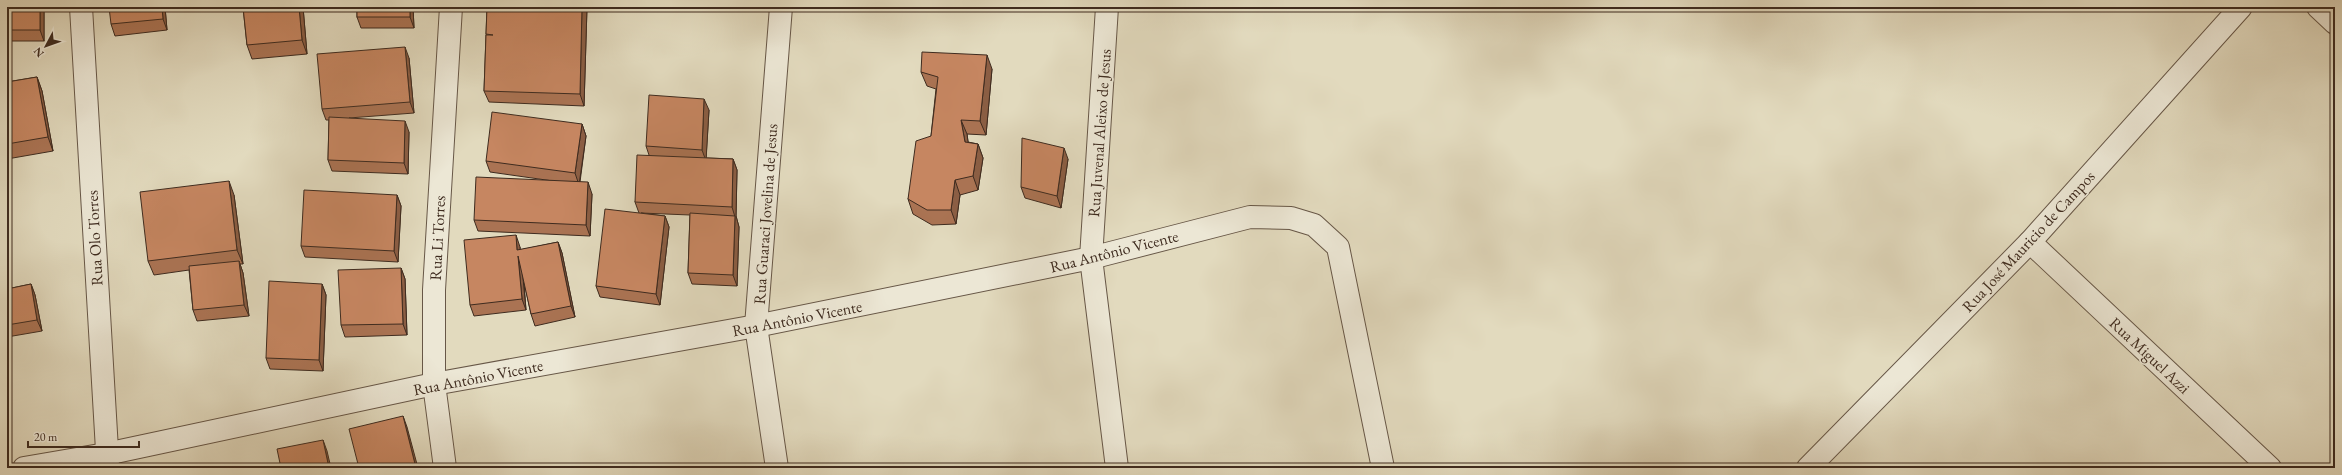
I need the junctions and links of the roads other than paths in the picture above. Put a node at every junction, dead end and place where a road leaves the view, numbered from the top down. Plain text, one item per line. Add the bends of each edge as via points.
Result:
1 (81, 7) edge
2 (451, 7) edge
3 (781, 7) edge
4 (1107, 7) edge
5 (2241, 7) edge
6 (2318, 7) edge
7 (2335, 23) edge
8 (2030, 242) junction
9 (1091, 258) junction
10 (756, 326) junction
11 (434, 384) junction
12 (107, 461) edge
13 (24, 468) edge
14 (445, 468) edge
15 (777, 468) edge
16 (1117, 468) edge
17 (1383, 468) edge
18 (1808, 468) edge
19 (2270, 468) edge

1 - 12 street, Rua Olo Torres
2 - 11 street, Rua Li Torres via 434,290
3 - 10 street, Rua Guaraci Jovelina de Jesus
4 - 9 street, Rua Juvenal Aleixo de Jesus
5 - 8 street, Rua José Mauricio de Campos
6 - 7 street
8 - 18 street, Rua José Mauricio de Campos
8 - 19 street, Rua Miguel Azzi
9 - 10 street, Rua Antônio Vicente
9 - 16 street, Rua Juvenal Aleixo de Jesus
9 - 17 street, Rua Antônio Vicente via 1250,217 1291,218 1314,225 1338,247
10 - 11 street, Rua Antônio Vicente
10 - 15 street, Rua Guaraci Jovelina de Jesus
11 - 12 street, Rua Antônio Vicente
11 - 14 street, Rua Li Torres
12 - 13 street, Rua Antônio Vicente

